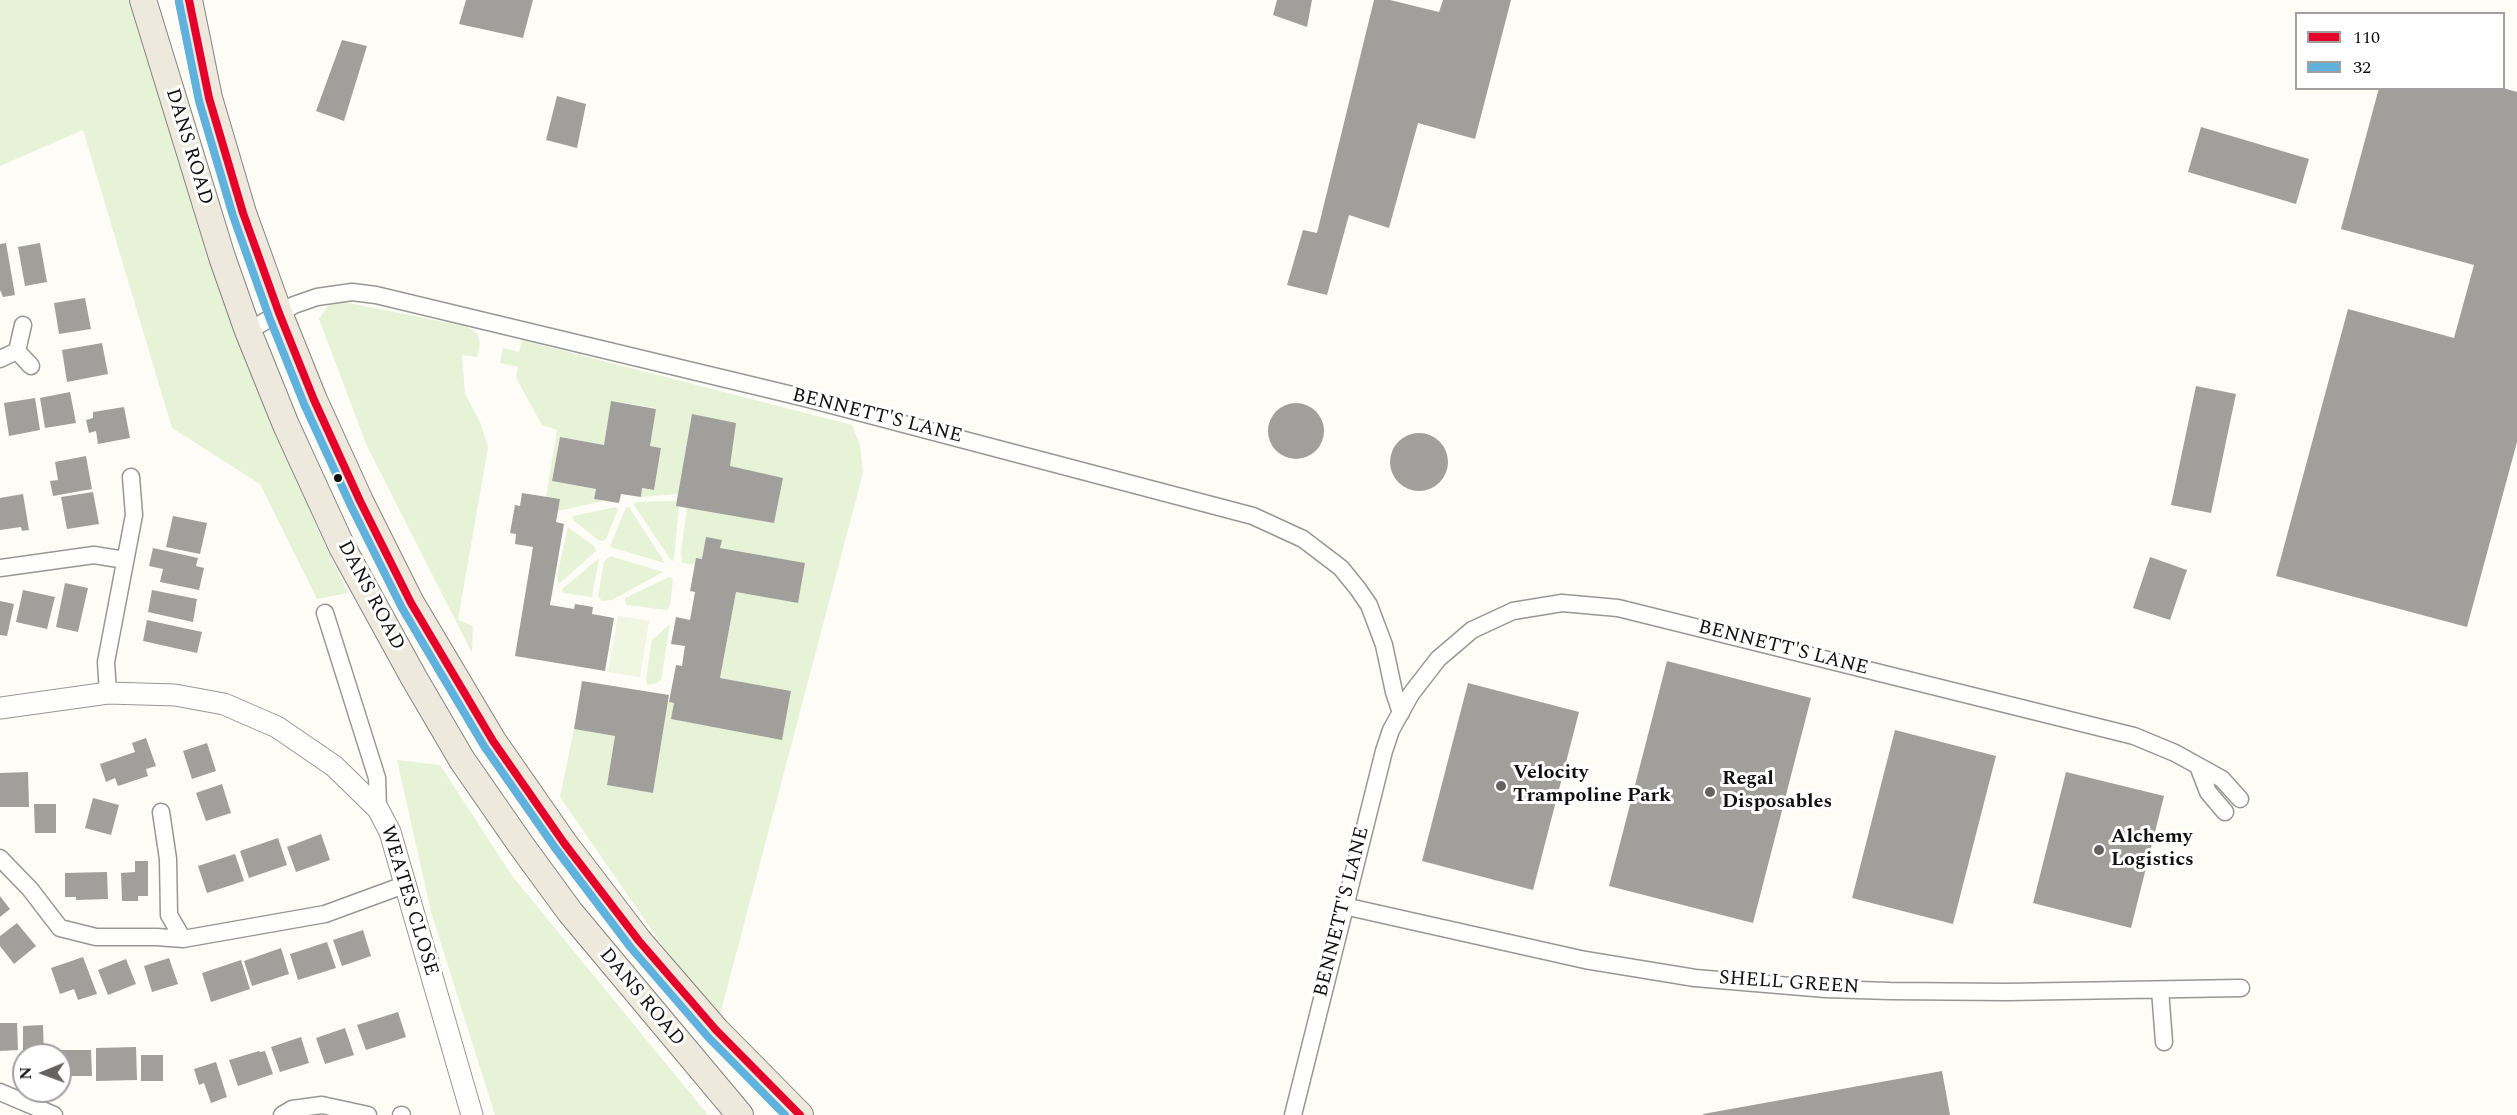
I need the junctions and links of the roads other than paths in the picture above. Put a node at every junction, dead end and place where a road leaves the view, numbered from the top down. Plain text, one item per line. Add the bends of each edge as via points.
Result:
1 (143, 0) edge
2 (189, 0) edge
3 (279, 313) junction
4 (23, 325) dead end
5 (248, 331) junction
6 (17, 351) junction
7 (0, 359) edge
8 (31, 366) dead end
9 (131, 477) dead end
10 (125, 561) junction
11 (0, 568) edge
12 (325, 613) dead end
13 (108, 693) junction
14 (0, 708) edge
15 (1401, 713) junction
16 (2198, 766) junction
17 (2240, 799) dead end
18 (378, 809) junction
19 (161, 812) dead end
20 (2225, 812) dead end
21 (0, 858) edge
22 (404, 885) junction
23 (1344, 906) junction
24 (183, 939) junction
25 (2241, 988) dead end
26 (2160, 990) junction
27 (2164, 1042) dead end
28 (0, 1092) edge
29 (54, 1115) edge
30 (282, 1115) edge
31 (368, 1115) edge
32 (472, 1115) edge
33 (740, 1115) edge
34 (800, 1115) edge
35 (1293, 1115) edge

1 - 5 main road, DANS ROAD
2 - 3 main road, DANS ROAD via 216,121 243,213
3 - 5 street, BENNETT'S LANE
3 - 15 street, BENNETT'S LANE via 317,297 345,292 376,295 874,416 1253,516 1303,539 1341,568 1358,589 1369,605 1384,645
3 - 34 main road, DANS ROAD via 360,501 411,603 493,741 639,941 716,1030
4 - 6 street
5 - 33 main road, DANS ROAD via 342,547 462,760 570,912
6 - 7 street
6 - 8 street
9 - 10 street via 134,515
10 - 11 street via 94,555
10 - 13 street via 106,662
12 - 18 street via 377,778
13 - 14 street, WEATES CLOSE
13 - 18 street, WEATES CLOSE via 176,694 224,704 277,727 334,766
15 - 16 street, BENNETT'S LANE via 1438,659 1472,630 1513,611 1537,605 1591,604 2134,736
15 - 23 street, BENNETT'S LANE via 1384,750
16 - 17 street, BENNETT'S LANE via 2222,779
16 - 20 street via 2208,792
18 - 22 street, WEATES CLOSE via 390,832
19 - 24 street via 168,859 169,915
21 - 24 street via 60,928 96,937
22 - 24 street via 325,914
22 - 32 street, WEATES CLOSE
23 - 26 street, SHELL GREEN via 1585,960 1695,978 1890,991
23 - 35 street, BENNETT'S LANE
25 - 26 street, SHELL GREEN
26 - 27 street
28 - 29 street
30 - 31 street via 292,1109 322,1105

